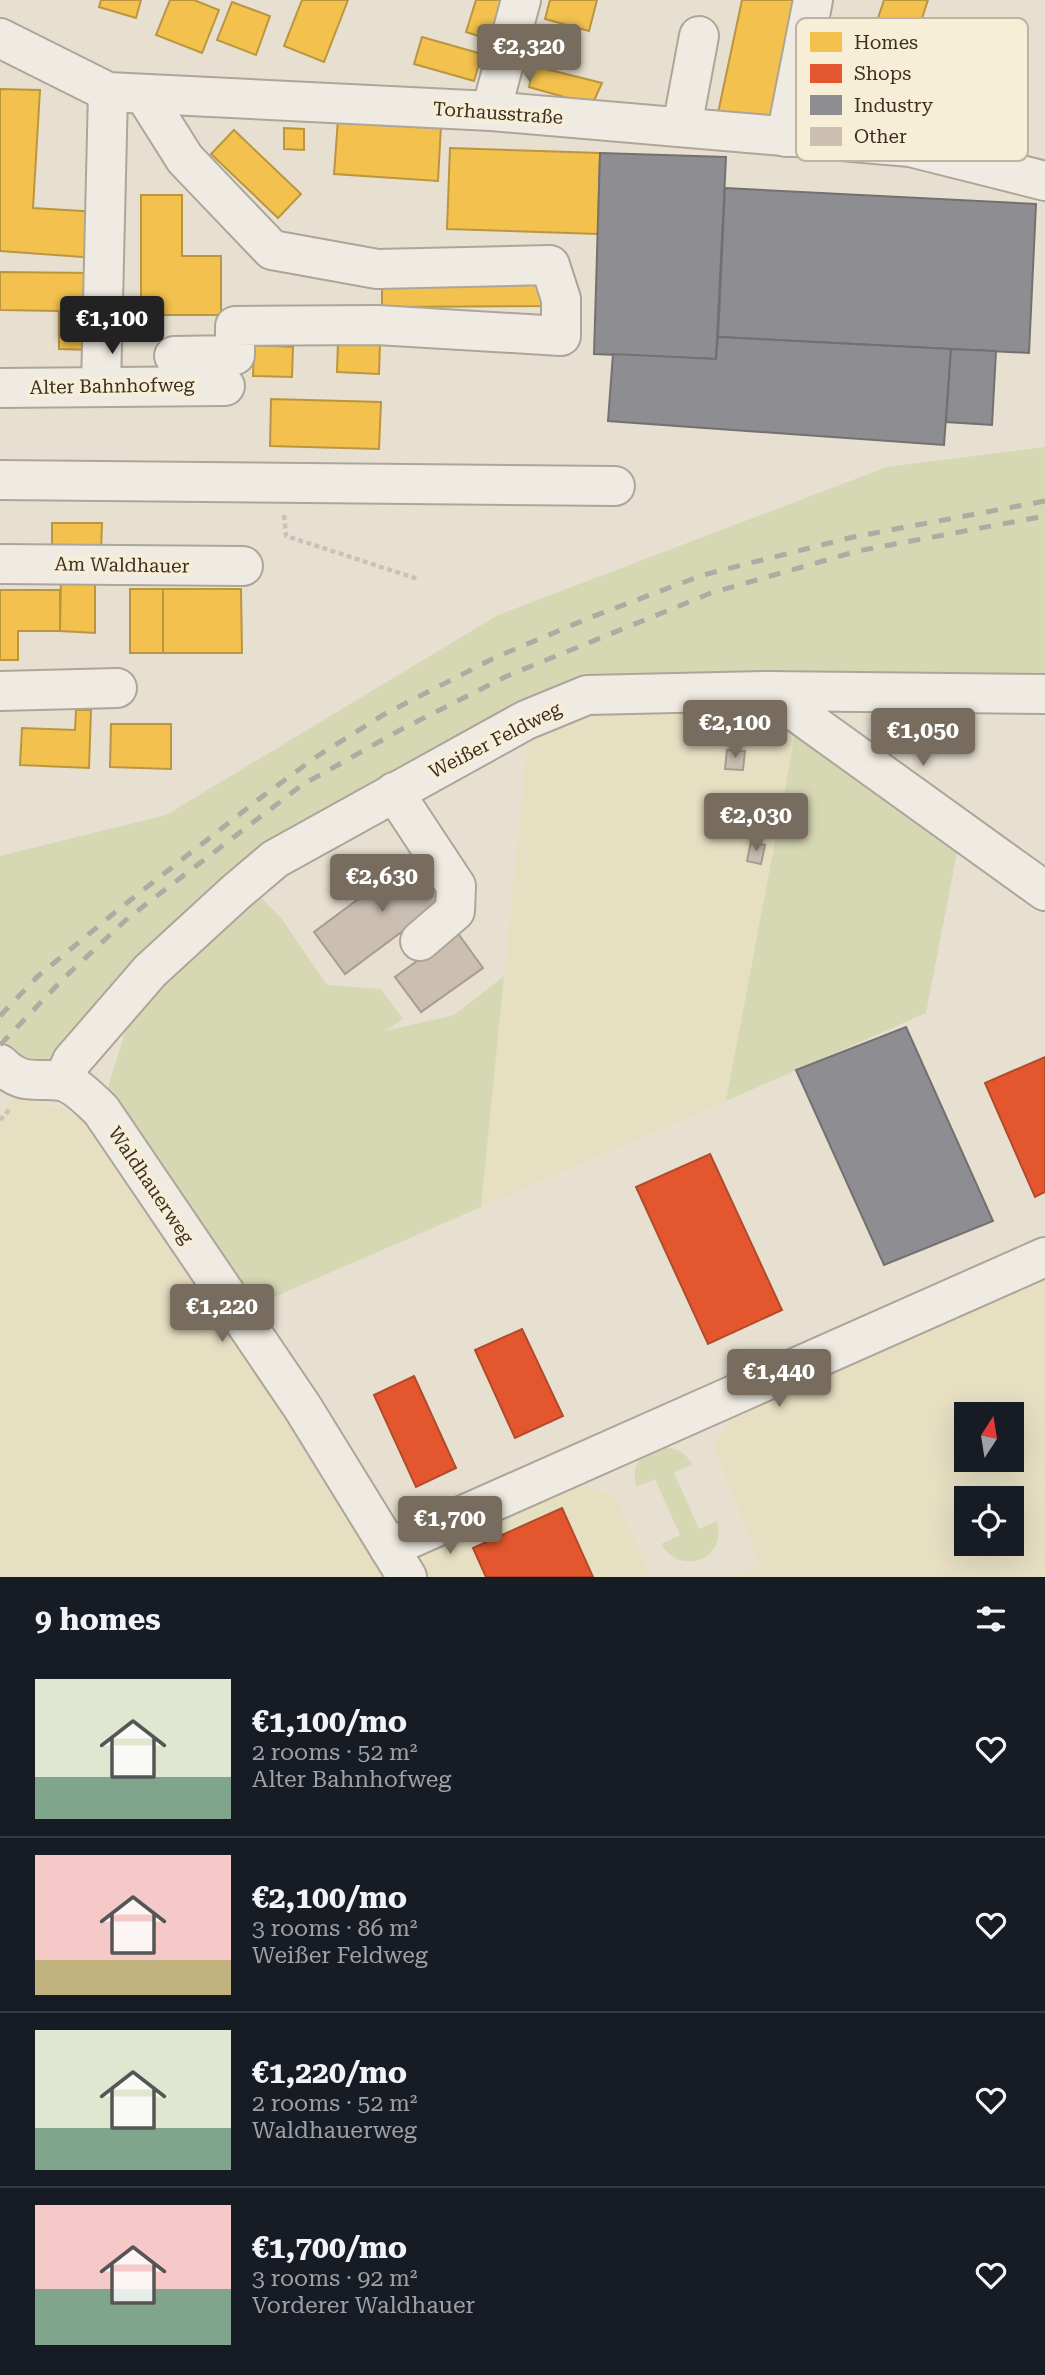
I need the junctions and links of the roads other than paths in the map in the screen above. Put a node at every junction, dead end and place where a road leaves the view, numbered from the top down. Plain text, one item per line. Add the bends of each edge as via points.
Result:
1 (521, 0) edge
2 (813, 0) edge
3 (809, 18) edge
4 (699, 36) dead end
5 (0, 38) edge
6 (796, 86) edge
7 (126, 93) junction
8 (491, 111) junction
9 (682, 127) junction
10 (786, 137) junction
11 (796, 138) edge
12 (966, 161) edge
13 (1045, 181) edge
14 (174, 356) dead end
15 (101, 386) junction
16 (225, 386) dead end
17 (0, 388) edge
18 (0, 480) edge
19 (615, 486) dead end
20 (0, 564) edge
21 (243, 566) dead end
22 (117, 688) dead end
23 (0, 691) edge
24 (767, 691) junction
25 (1045, 694) edge
26 (394, 792) junction
27 (1045, 891) edge
28 (420, 941) dead end
29 (4, 1068) edge
30 (63, 1081) junction
31 (1045, 1257) edge
32 (398, 1563) edge

1 - 8 street
2 - 3 street
4 - 9 street
5 - 7 street, Torhausstraße
6 - 10 street
7 - 8 street, Torhausstraße
7 - 14 street via 272,250 377,269 550,265 561,299 561,336 377,325 235,326 235,355
7 - 15 street
8 - 9 street, Torhausstraße
9 - 10 street, Torhausstraße
10 - 11 street, Torhausstraße
12 - 13 street, Torhausstraße
15 - 16 street, Alter Bahnhofweg
15 - 17 street, Alter Bahnhofweg
18 - 19 street
20 - 21 street, Am Waldhauer
22 - 23 street
24 - 25 street, Weißer Feldweg
24 - 26 street, Weißer Feldweg via 587,695 526,720
24 - 27 street
26 - 28 street via 456,886 455,911
26 - 30 street, Weißer Feldweg via 275,859 236,892 150,971 72,1060
29 - 30 street via 32,1082
30 - 32 street, Waldhauerweg via 101,1110 303,1408
31 - 32 street via 416,1538

